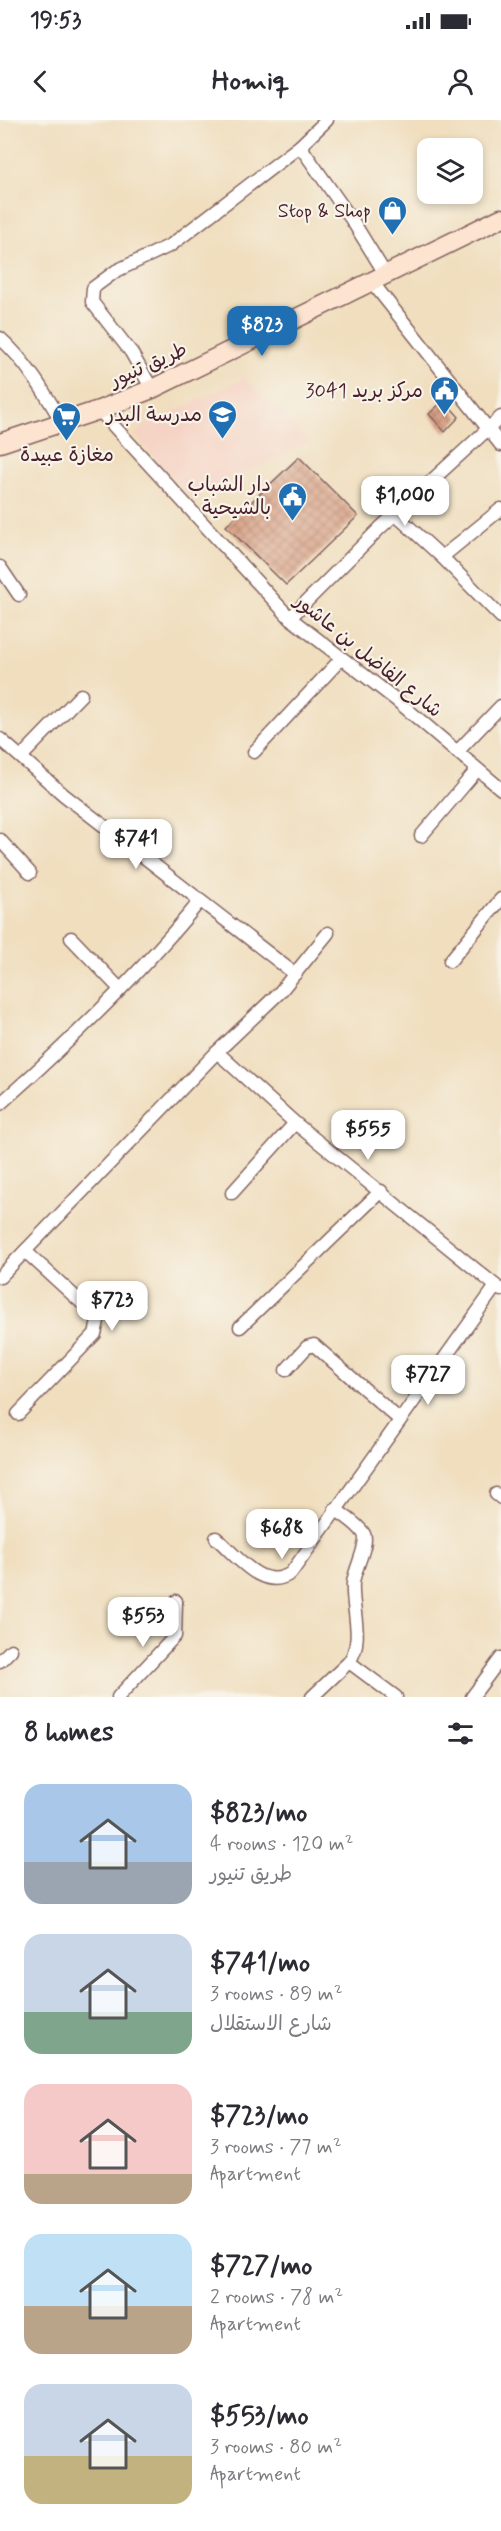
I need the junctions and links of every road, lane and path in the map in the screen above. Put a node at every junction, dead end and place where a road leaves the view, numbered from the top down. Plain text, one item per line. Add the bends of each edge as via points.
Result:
1 (327, 120) edge
2 (300, 146) junction
3 (501, 218) edge
4 (379, 278) junction
5 (0, 338) edge
6 (152, 389) junction
7 (99, 410) junction
8 (501, 417) edge
9 (62, 422) junction
10 (487, 430) junction
11 (0, 443) edge
12 (501, 445) edge
13 (499, 514) edge
14 (396, 515) junction
15 (442, 557) junction
16 (0, 567) edge
17 (19, 595) dead end
18 (501, 617) edge
19 (290, 618) junction
20 (341, 659) junction
21 (81, 695) dead end
22 (501, 706) edge
23 (0, 739) edge
24 (254, 752) dead end
25 (457, 752) junction
26 (21, 757) junction
27 (477, 770) junction
28 (499, 785) edge
29 (421, 836) dead end
30 (2, 844) edge
31 (30, 873) dead end
32 (501, 899) edge
33 (200, 901) junction
34 (328, 933) dead end
35 (71, 938) dead end
36 (450, 961) dead end
37 (295, 974) junction
38 (120, 989) junction
39 (217, 1052) junction
40 (0, 1104) edge
41 (295, 1123) junction
42 (381, 1191) junction
43 (232, 1193) dead end
44 (25, 1251) junction
45 (0, 1277) edge
46 (499, 1288) edge
47 (240, 1327) dead end
48 (286, 1370) dead end
49 (18, 1413) dead end
50 (400, 1420) junction
51 (335, 1509) junction
52 (216, 1538) dead end
53 (176, 1602) dead end
54 (12, 1650) dead end
55 (501, 1658) edge
56 (0, 1661) edge
57 (349, 1662) junction
58 (118, 1697) edge
59 (312, 1697) edge
60 (396, 1697) edge
61 (472, 1697) edge

1 - 2 street
2 - 4 street via 352,220
2 - 6 street via 171,245 116,271 93,288 92,302 131,352
3 - 4 main road, طريق تنيور
4 - 6 main road, طريق تنيور
4 - 10 street
5 - 9 street via 44,391
6 - 7 main road, طريق تنيور
7 - 9 main road, طريق تنيور
7 - 19 street, شارع الفاضل بن عاشور
8 - 10 street
9 - 11 main road, طريق تنيور
10 - 12 street
10 - 14 street
13 - 15 street
14 - 15 street
14 - 19 street
15 - 18 street
16 - 17 street
19 - 20 street, شارع الفاضل بن عاشور
20 - 24 street
20 - 25 street, شارع الفاضل بن عاشور
21 - 26 street
22 - 25 street
23 - 26 street
25 - 27 street, شارع الفاضل بن عاشور
26 - 33 street
27 - 28 street, شارع الفاضل بن عاشور
27 - 29 street
30 - 31 street
32 - 36 street
33 - 37 street
33 - 38 street
34 - 37 street
35 - 38 street
37 - 39 street
38 - 40 street via 62,1049
39 - 41 street
39 - 44 street
41 - 42 street
41 - 43 street
42 - 46 street
42 - 47 street
44 - 45 street
44 - 49 street via 94,1314 98,1325 95,1335
46 - 50 street
48 - 50 street via 306,1347 314,1345
50 - 51 street
51 - 52 street via 291,1573 278,1579 262,1578
51 - 57 street via 364,1535 366,1544 353,1583 356,1651
53 - 58 street via 175,1636
54 - 56 street
55 - 61 street
57 - 59 street
57 - 60 street

